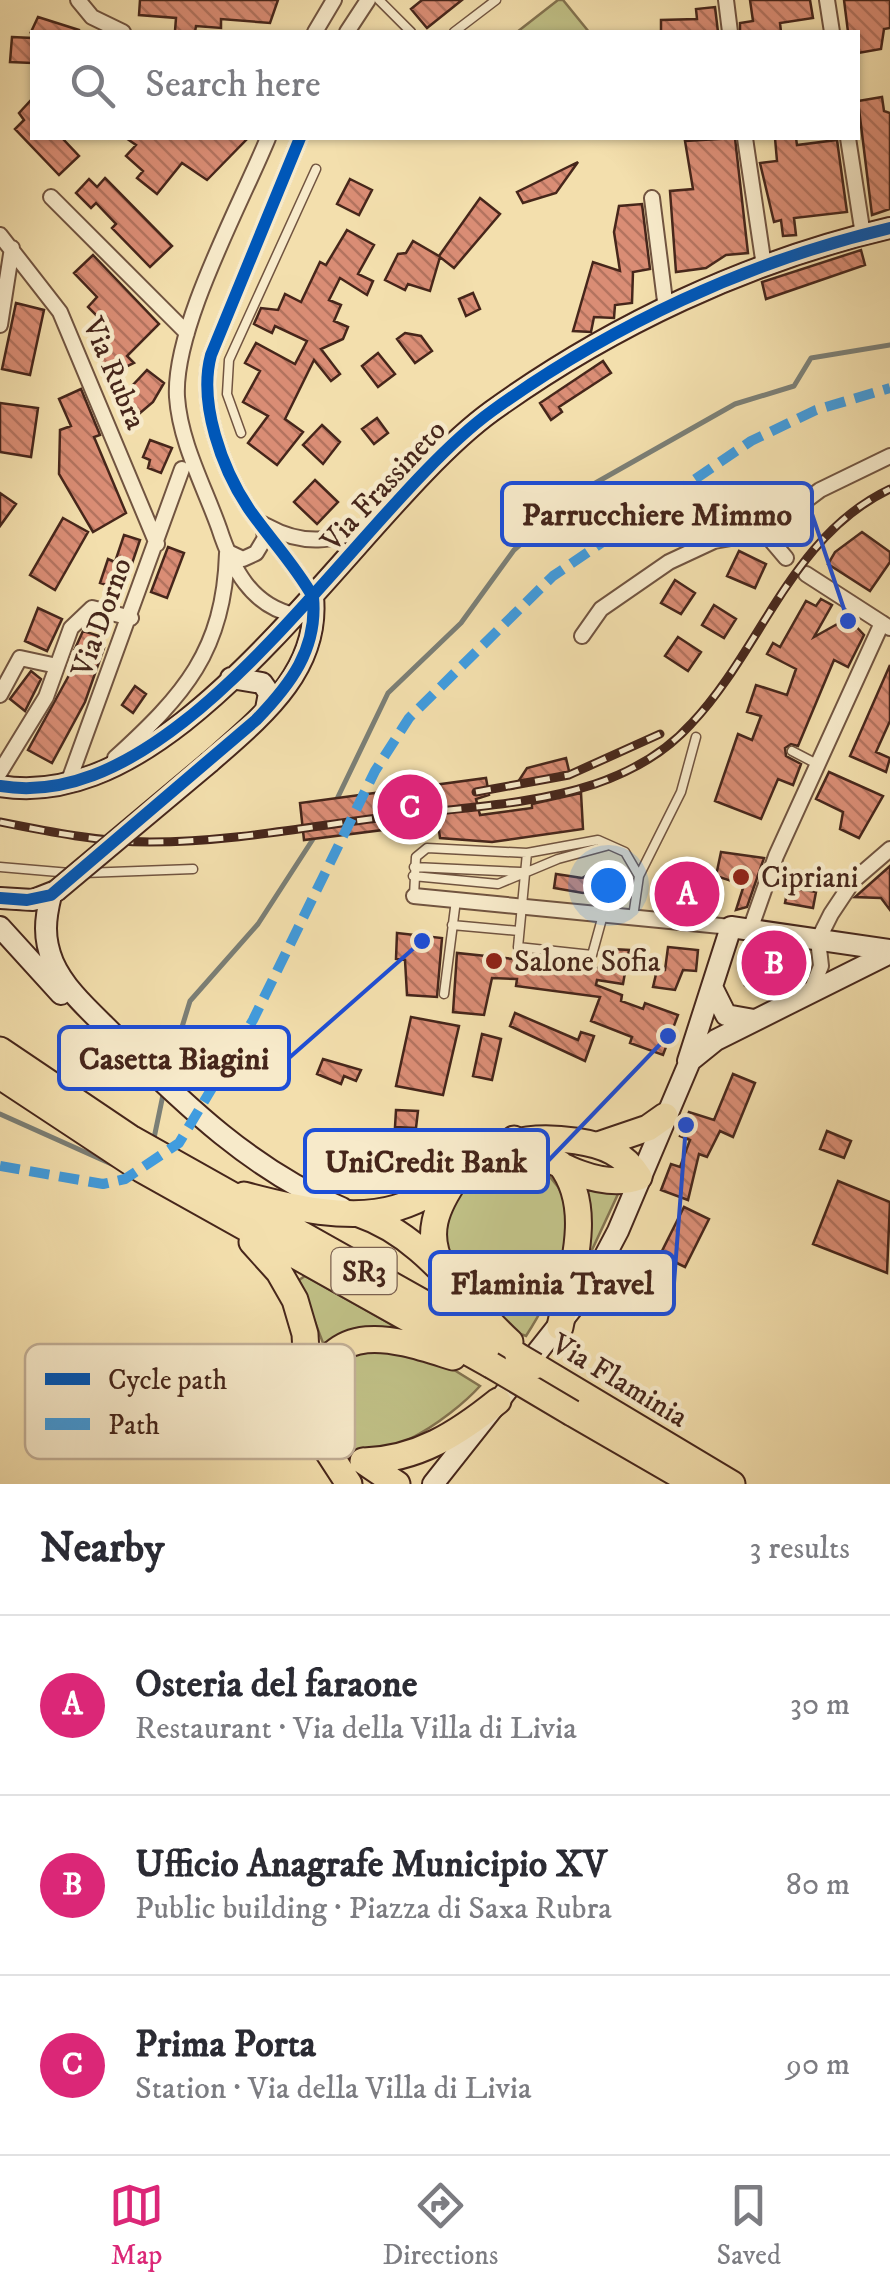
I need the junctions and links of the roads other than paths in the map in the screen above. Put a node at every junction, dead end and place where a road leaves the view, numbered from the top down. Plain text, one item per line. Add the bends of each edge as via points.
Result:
1 (78, 0) edge
2 (334, 0) edge
3 (368, 0) edge
4 (380, 0) edge
5 (496, 0) edge
6 (726, 0) edge
7 (828, 0) edge
8 (119, 30) edge
9 (315, 30) edge
10 (348, 30) edge
11 (408, 30) edge
12 (457, 30) edge
13 (730, 30) edge
14 (832, 30) edge
15 (267, 140) edge
16 (299, 140) edge
17 (745, 140) edge
18 (848, 140) edge
19 (316, 169) dead end
20 (51, 197) dead end
21 (652, 198) dead end
22 (890, 228) edge
23 (0, 235) edge
24 (863, 235) junction
25 (255, 245) junction
26 (12, 248) junction
27 (276, 254) junction
28 (764, 266) junction
29 (666, 309) junction
30 (0, 324) edge
31 (187, 334) junction
32 (241, 433) dead end
33 (890, 456) edge
34 (182, 469) dead end
35 (382, 520) junction
36 (262, 523) junction
37 (764, 532) junction
38 (157, 544) junction
39 (227, 552) junction
40 (786, 558) dead end
41 (806, 574) dead end
42 (312, 598) junction
43 (294, 615) junction
44 (130, 618) junction
45 (886, 626) edge
46 (582, 636) dead end
47 (57, 666) junction
48 (231, 678) junction
49 (0, 695) edge
50 (266, 709) junction
51 (696, 737) dead end
52 (792, 751) dead end
53 (817, 764) junction
54 (0, 772) edge
55 (100, 772) junction
56 (68, 783) junction
57 (0, 786) edge
58 (606, 846) junction
59 (890, 848) edge
60 (527, 853) junction
61 (0, 867) edge
62 (193, 869) dead end
63 (413, 871) junction
64 (526, 872) junction
65 (638, 876) junction
66 (54, 893) junction
67 (414, 896) joint
68 (0, 898) edge
69 (456, 900) junction
70 (521, 904) junction
71 (604, 913) junction
72 (633, 917) junction
73 (452, 925) junction
74 (740, 929) junction
75 (519, 931) junction
76 (3, 932) edge
77 (818, 940) junction
78 (890, 952) edge
79 (712, 987) junction
80 (811, 991) junction
81 (444, 994) dead end
82 (759, 1018) junction
83 (100, 1020) junction
84 (0, 1050) edge
85 (686, 1067) junction
86 (1, 1077) edge
87 (665, 1116) junction
88 (514, 1140) junction
89 (598, 1145) junction
90 (553, 1157) junction
91 (459, 1174) junction
92 (639, 1177) junction
93 (204, 1198) junction
94 (352, 1212) junction
95 (448, 1277) junction
96 (560, 1327) junction
97 (305, 1344) edge
98 (351, 1344) edge
99 (525, 1358) junction
100 (491, 1365) junction
101 (498, 1401) junction
102 (578, 1404) junction
103 (355, 1457) edge
104 (332, 1459) edge
105 (364, 1461) junction
106 (678, 1478) edge
107 (349, 1484) edge
108 (397, 1484) edge
109 (433, 1484) edge
110 (695, 1484) edge
111 (732, 1484) edge

1 - 8 street via 92,17
2 - 9 street
3 - 10 street
4 - 11 lane
5 - 12 lane
6 - 13 street
7 - 14 street
15 - 31 street
16 - 25 street
17 - 28 street
18 - 24 street
19 - 27 lane
20 - 31 street
21 - 29 street
22 - 24 street, Via Frassineto
23 - 26 street, Via Rubra
24 - 28 street, Via Frassineto
25 - 27 lane
25 - 36 street via 211,355 206,385 232,474
26 - 30 street
26 - 38 street, Via Rubra via 60,312
27 - 32 lane via 229,360 226,394
28 - 29 street, Via Frassineto
29 - 35 street, Via Frassineto via 494,410
31 - 39 street via 178,374 180,414
33 - 37 street via 820,490
34 - 38 street, Via Dorno
35 - 36 street via 313,541
35 - 42 street, Via Frassineto
36 - 39 street via 265,538 256,553 243,558
36 - 42 street
37 - 40 street
37 - 46 street via 714,541 676,558 601,609
38 - 44 street, Via Dorno
39 - 43 street via 259,600
39 - 55 street via 218,621 199,668 168,710
41 - 45 street
42 - 43 street, Via Frassineto
42 - 50 street via 303,660
43 - 48 street, Via Frassineto
44 - 47 street via 102,608 85,611
44 - 56 street, Via Dorno
45 - 53 street
47 - 49 street via 20,658
47 - 54 street via 44,701
48 - 50 street via 262,682 269,693
48 - 55 street, Via Frassineto via 146,748
50 - 66 street, bridge
51 - 65 lane via 681,792
52 - 53 lane
53 - 74 street
55 - 56 street, Via Frassineto
56 - 57 street, Via Frassineto
58 - 60 lane via 592,840
58 - 64 lane
58 - 65 lane via 624,852
59 - 77 street via 853,881
60 - 63 lane via 432,847 419,853
60 - 64 lane
61 - 62 lane via 50,873
63 - 64 lane
63 - 67 lane
64 - 70 lane
65 - 72 lane
66 - 68 street
66 - 76 street via 34,920
66 - 83 street via 45,924 53,961
67 - 69 street
69 - 70 street
69 - 73 lane
70 - 71 street
70 - 75 lane
71 - 72 street
71 - 75 lane via 592,955 518,946
72 - 74 street
73 - 75 lane
73 - 81 lane
74 - 77 street
74 - 79 street
76 - 83 street via 63,996
77 - 78 street
77 - 80 street via 821,966
78 - 80 street
79 - 82 street via 726,1014
79 - 85 street
80 - 82 street
82 - 85 street via 703,1047
83 - 94 street via 248,1156
84 - 93 highway, SR3 via 132,1139
85 - 87 street
86 - 93 highway, SR3
87 - 89 highway
87 - 92 street
88 - 89 highway
88 - 90 highway
88 - 91 highway
89 - 92 highway
90 - 92 highway via 604,1182
90 - 96 highway via 572,1181 578,1206
91 - 94 highway via 396,1208
91 - 95 highway via 432,1231
92 - 96 street via 600,1268
93 - 94 highway
93 - 97 highway via 288,1286
93 - 99 highway, Via Flaminia / SR3
93 - 100 highway, Via Flaminia / SR3
94 - 95 highway via 402,1235
95 - 99 highway
96 - 101 street
98 - 100 highway via 393,1338
99 - 102 highway, Via Flaminia / SR3
100 - 102 highway, Via Flaminia / SR3, bridge
101 - 105 highway via 434,1445
101 - 109 street
102 - 106 highway, Via Flaminia / SR3
102 - 111 highway, Via Flaminia / SR3
103 - 105 highway
104 - 107 highway
105 - 108 highway
106 - 110 highway, Via Flaminia / SR3

